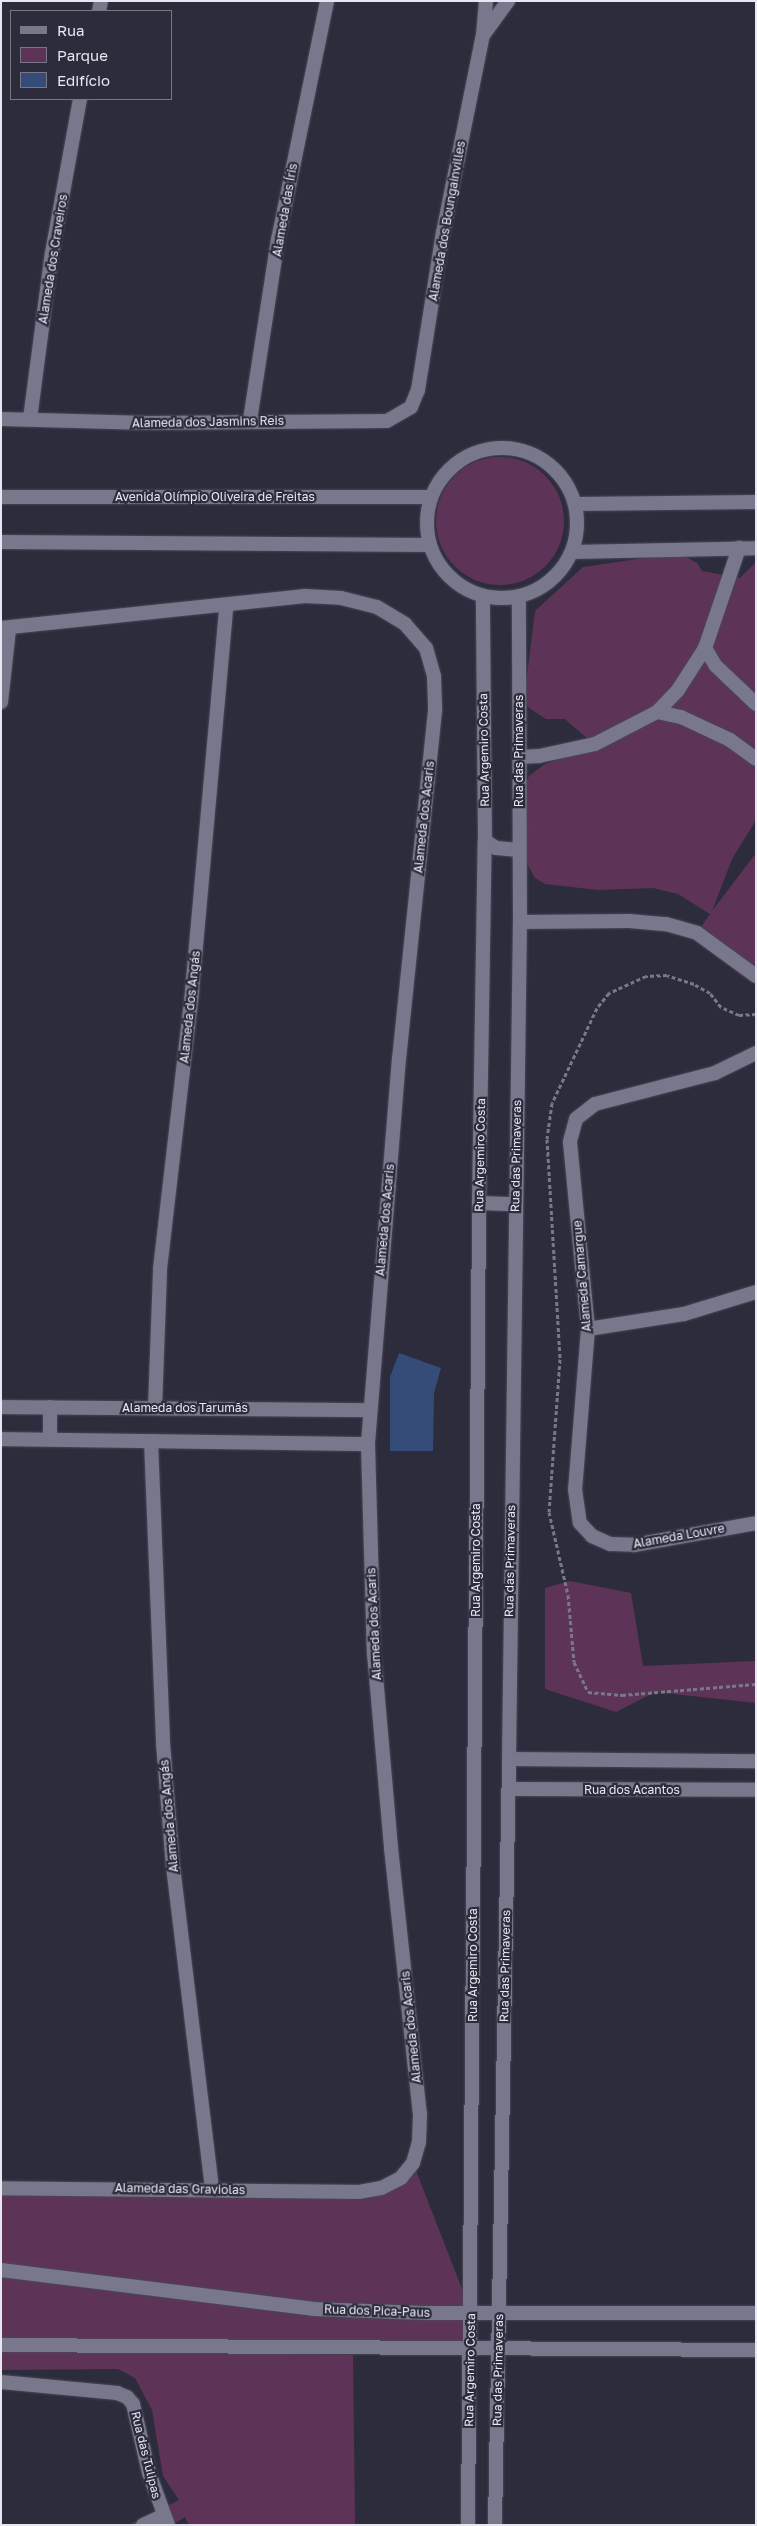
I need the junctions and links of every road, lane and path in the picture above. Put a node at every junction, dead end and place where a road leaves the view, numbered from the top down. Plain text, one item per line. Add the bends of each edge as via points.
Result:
1 (327, 1) edge
2 (486, 1) edge
3 (508, 1) edge
4 (483, 35) junction
5 (80, 100) edge
6 (411, 407) joint
7 (1, 419) edge
8 (30, 420) junction
9 (250, 420) junction
10 (1, 497) edge
11 (430, 497) junction
12 (756, 502) edge
13 (576, 504) junction
14 (1, 542) edge
15 (429, 545) junction
16 (739, 548) junction
17 (756, 548) edge
18 (572, 552) junction
19 (484, 596) junction
20 (519, 596) junction
21 (226, 606) junction
22 (5, 629) edge
23 (706, 648) junction
24 (1, 702) edge
25 (756, 704) edge
26 (657, 712) junction
27 (519, 757) junction
28 (756, 759) edge
29 (485, 841) junction
30 (519, 850) junction
31 (520, 922) junction
32 (756, 976) edge
33 (756, 1053) edge
34 (479, 1203) junction
35 (515, 1204) junction
36 (756, 1292) edge
37 (588, 1329) junction
38 (1, 1407) edge
39 (50, 1407) junction
40 (155, 1408) junction
41 (368, 1410) junction
42 (1, 1439) edge
43 (50, 1439) junction
44 (150, 1441) junction
45 (368, 1444) junction
46 (580, 1523) joint
47 (756, 1523) edge
48 (510, 1759) junction
49 (756, 1762) edge
50 (509, 1789) junction
51 (756, 1790) edge
52 (1, 2188) edge
53 (212, 2189) junction
54 (359, 2192) joint
55 (1, 2270) edge
56 (499, 2311) junction
57 (471, 2312) junction
58 (756, 2313) edge
59 (1, 2345) edge
60 (471, 2349) junction
61 (499, 2350) junction
62 (756, 2350) edge
63 (1, 2382) edge
64 (165, 2520) edge
65 (144, 2525) edge
66 (468, 2525) edge
67 (495, 2525) edge

1 - 9 street, Alameda das Íris via 278,240
2 - 4 street, Alameda dos Boungainvilles
3 - 4 street, Alameda dos Boungainvilles
4 - 6 street, Alameda dos Boungainvilles via 443,233 418,390
5 - 8 street, Alameda dos Craveiros via 52,253
6 - 9 street, Alameda dos Jasmins Reis via 387,421
7 - 8 street, Alameda dos Jasmins Reis
8 - 9 street, Alameda dos Jasmins Reis via 148,423
10 - 11 street, Avenida Olímpio Oliveira de Freitas
11 - 13 street via 451,466 484,448 502,446 520,448 545,460 565,479
11 - 15 street via 426,512
12 - 13 street
13 - 18 street via 578,528
14 - 15 street
15 - 19 street via 440,568 460,586
16 - 17 street
16 - 18 street
16 - 23 street
18 - 20 street via 554,577 542,587
19 - 20 street
19 - 29 street, Rua Argemiro Costa
20 - 27 street, Rua das Primaveras
21 - 22 street, Alameda dos Acaris
21 - 40 street, Alameda dos Angás via 192,992 160,1269
21 - 41 street, Alameda dos Acaris via 305,596 341,598 377,607 410,630 426,648 434,676 435,711 399,1058
22 - 24 street
23 - 25 street via 716,666
23 - 26 street via 678,690
26 - 27 street via 595,744
26 - 28 street via 681,716 730,740
27 - 30 street, Rua das Primaveras
29 - 30 street via 496,848
29 - 34 street, Rua Argemiro Costa
30 - 31 street, Rua das Primaveras
31 - 32 street via 666,924 697,933
31 - 35 street, Rua das Primaveras
33 - 37 street, Alameda Camargue via 715,1073 595,1104 576,1118 570,1142
34 - 35 street
34 - 57 street, Rua Argemiro Costa
35 - 48 street, Rua das Primaveras
36 - 37 street via 684,1314
37 - 46 street, Alameda Camargue via 575,1489
38 - 39 street, Alameda dos Tarumãs
39 - 40 street, Alameda dos Tarumãs
39 - 43 street
40 - 41 street, Alameda dos Tarumãs
41 - 45 street, Alameda dos Acaris
42 - 43 street
43 - 44 street
44 - 45 street
44 - 53 street, Alameda dos Angás via 163,1743 173,1866
45 - 54 street, Alameda dos Acaris via 374,1653 390,1848 420,2114 419,2142 413,2163 401,2178 381,2188
46 - 47 street, Alameda Louvre via 592,1536 610,1544 634,1545
48 - 49 street
48 - 50 street, Rua das Primaveras
50 - 51 street, Rua dos Acantos
50 - 56 street, Rua das Primaveras
52 - 53 street, Alameda das Graviolas
53 - 54 street, Alameda das Graviolas
55 - 57 street, Rua dos Pica-Paus via 313,2309
56 - 57 street, Rua dos Pica-Paus
56 - 58 street, Rua dos Pica-Paus
56 - 61 street, Rua das Primaveras
57 - 60 street, Rua Argemiro Costa
59 - 60 street
60 - 61 street
60 - 66 street, Rua Argemiro Costa
61 - 62 street
61 - 67 street, Rua das Primaveras
63 - 64 street, Rua das Tulipas via 117,2393 133,2404
64 - 65 street

